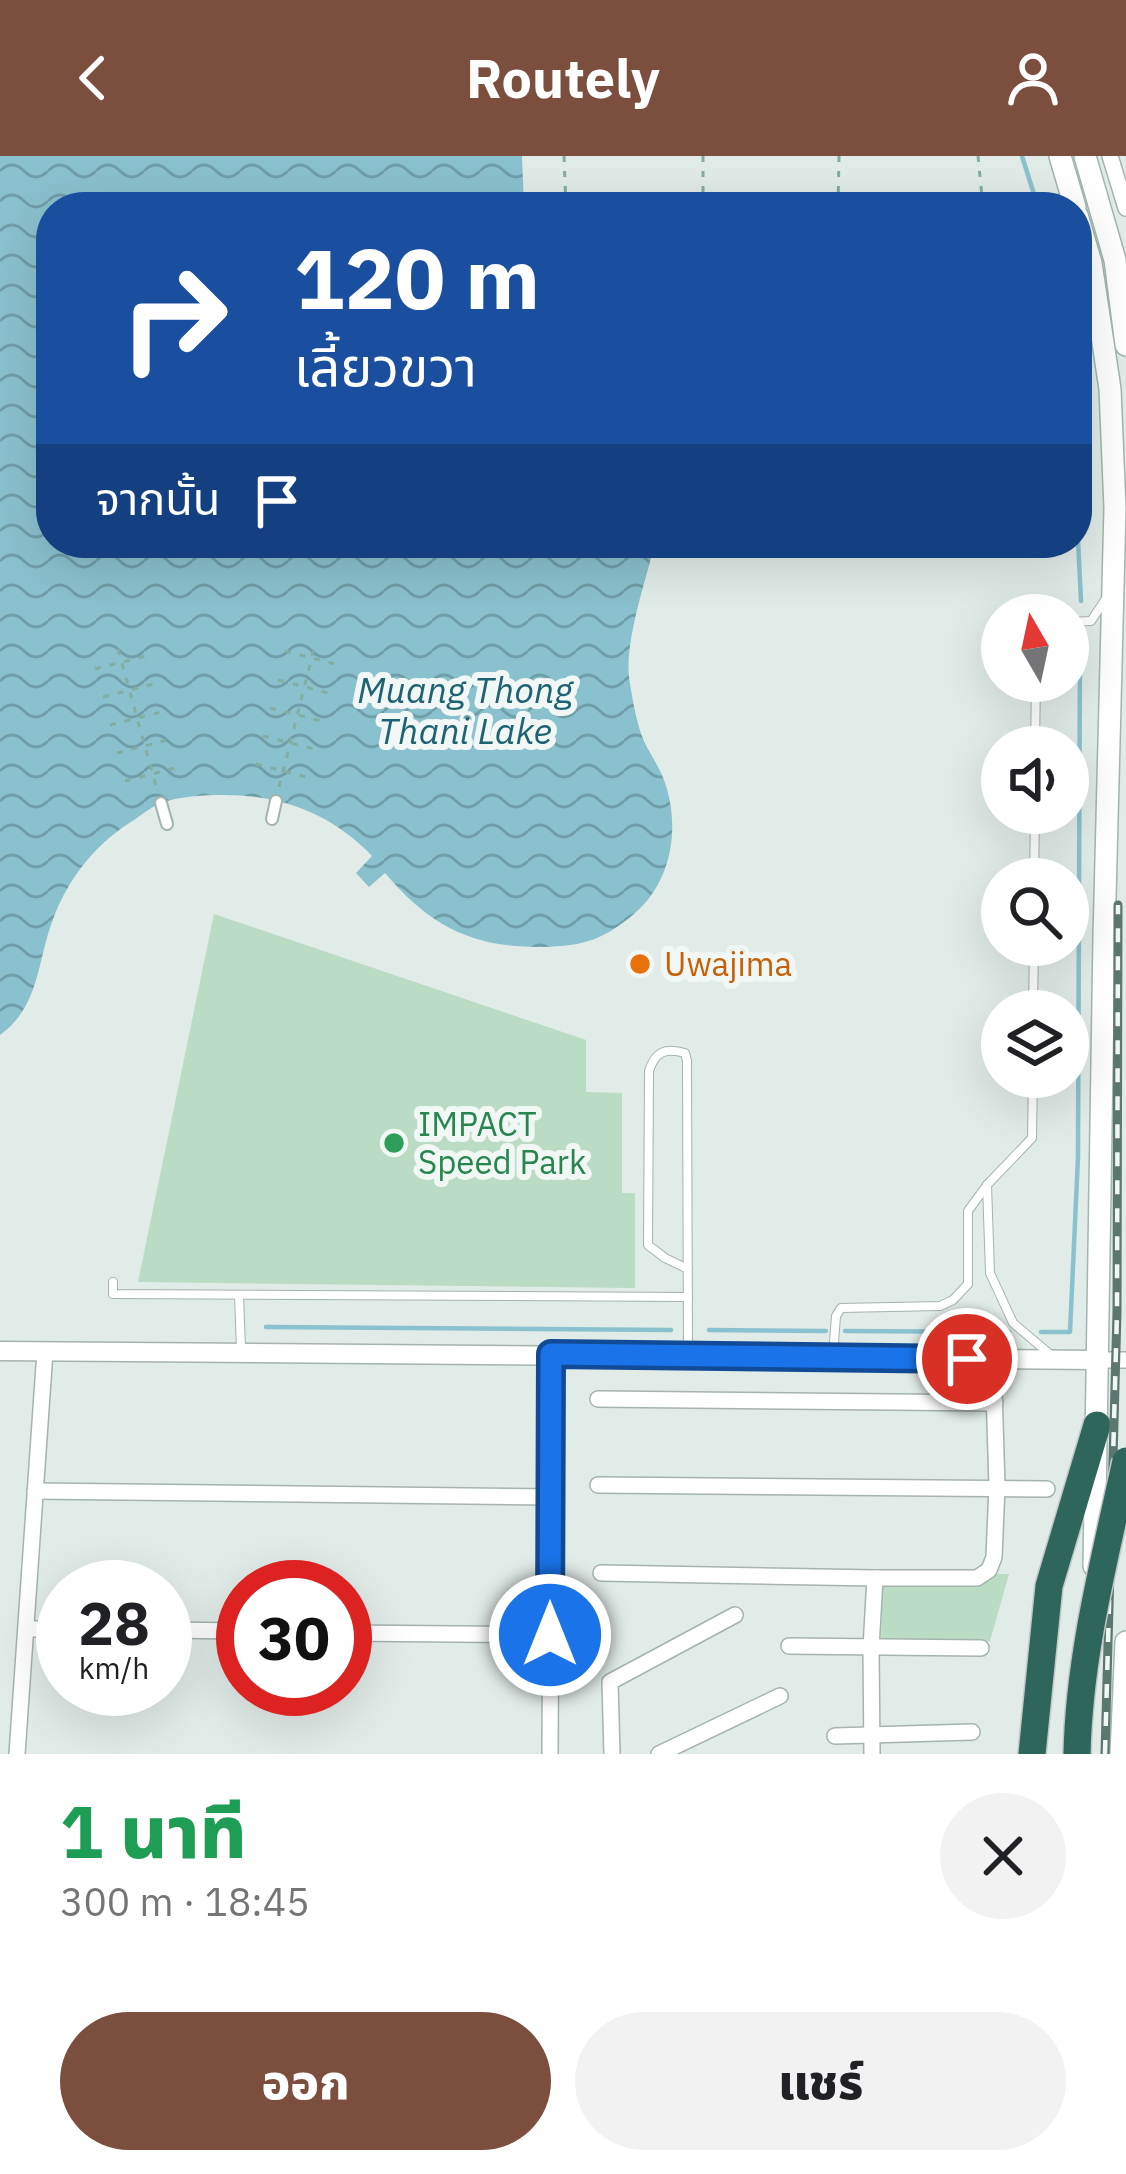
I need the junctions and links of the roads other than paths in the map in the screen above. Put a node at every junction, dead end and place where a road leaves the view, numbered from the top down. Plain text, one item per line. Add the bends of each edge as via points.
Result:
1 (1060, 156) edge
2 (1085, 156) edge
3 (1110, 156) edge
4 (1070, 192) edge
5 (1126, 208) edge
6 (1092, 269) edge
7 (1126, 345) edge
8 (1113, 588) junction
9 (1089, 621) edge
10 (276, 801) road end
11 (160, 803) road end
12 (272, 819) dead end
13 (166, 824) dead end
14 (1033, 1098) edge
15 (987, 1185) junction
16 (688, 1269) junction
17 (113, 1282) dead end
18 (239, 1295) junction
19 (688, 1298) junction
20 (0, 1351) edge
21 (45, 1351) junction
22 (241, 1351) junction
23 (551, 1354) junction
24 (688, 1356) junction
25 (833, 1357) junction
26 (993, 1359) junction
27 (1057, 1360) junction
28 (1097, 1360) junction
29 (1126, 1360) edge
30 (598, 1400) dead end
31 (995, 1403) junction
32 (1097, 1425) junction
33 (1126, 1461) edge
34 (598, 1485) dead end
35 (997, 1486) junction
36 (1047, 1489) dead end
37 (35, 1492) junction
38 (551, 1497) junction
39 (602, 1574) dead end
40 (874, 1578) junction
41 (735, 1615) dead end
42 (27, 1629) junction
43 (36, 1629) edge
44 (372, 1633) edge
45 (550, 1635) junction
46 (1126, 1642) edge
47 (789, 1646) dead end
48 (871, 1648) junction
49 (981, 1648) dead end
50 (780, 1696) dead end
51 (973, 1732) dead end
52 (835, 1736) dead end
53 (872, 1736) junction
54 (17, 1754) edge
55 (550, 1754) edge
56 (612, 1754) edge
57 (659, 1754) edge
58 (872, 1754) edge
59 (1032, 1754) edge
60 (1075, 1754) edge
61 (1090, 1754) edge
62 (1121, 1754) edge

1 - 4 main road
2 - 7 main road via 1115,260
3 - 5 street
6 - 8 main road via 1110,389
8 - 9 lane
8 - 28 main road
10 - 12 street
11 - 13 street
14 - 15 lane via 1032,1138
15 - 25 lane via 968,1211 968,1284 940,1306 841,1308
15 - 27 lane via 990,1273 1013,1323
16 - 16 lane via 648,1245 649,1071 662,1051 685,1053 687,1061
16 - 19 lane
17 - 18 lane via 113,1294
18 - 19 lane
18 - 22 lane
19 - 24 lane
20 - 21 street
21 - 22 street
21 - 37 street
22 - 23 street
23 - 24 street
23 - 38 street
24 - 25 street
25 - 26 street
26 - 27 street
26 - 31 street
27 - 28 street
28 - 29 street
28 - 32 main road
30 - 31 street
31 - 35 street
32 - 59 highway via 1049,1586
32 - 61 main road
33 - 60 highway, bridge
34 - 35 street
35 - 36 street
35 - 40 street via 989,1570 977,1578
37 - 38 street
37 - 42 street
38 - 45 street
39 - 40 street
40 - 48 street
41 - 56 street via 610,1682
42 - 43 street
42 - 54 street
44 - 45 street
45 - 55 street
46 - 62 main road
47 - 48 street
48 - 49 street
48 - 53 street
50 - 57 street
51 - 53 street
52 - 53 street
53 - 58 street

